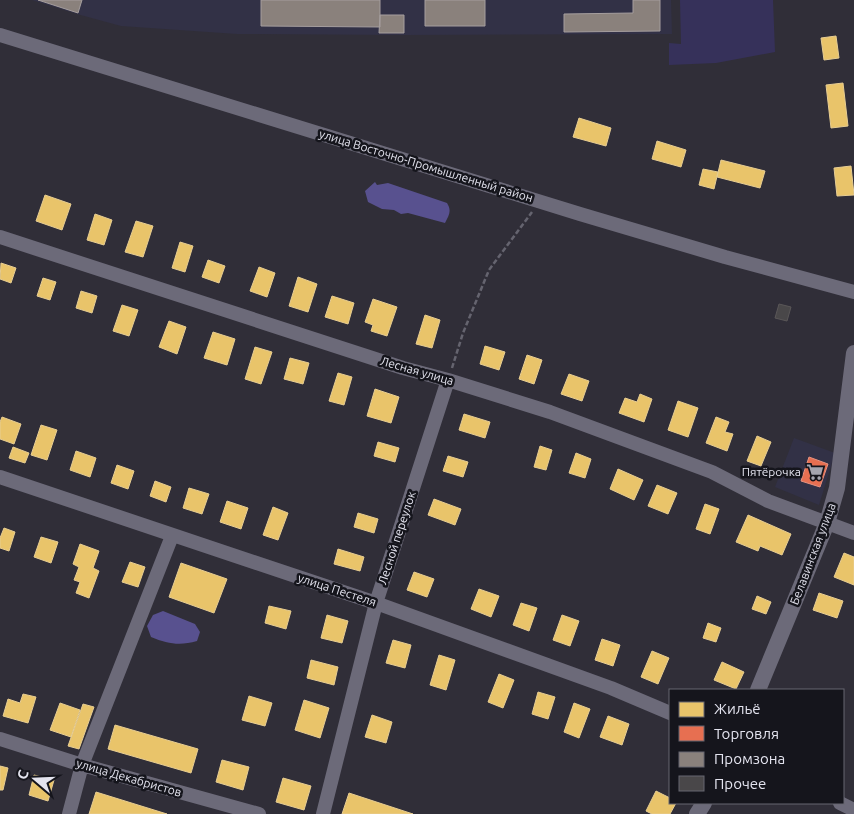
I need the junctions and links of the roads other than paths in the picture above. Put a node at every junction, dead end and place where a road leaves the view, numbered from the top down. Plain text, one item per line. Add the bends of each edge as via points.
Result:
1 (0, 35) edge
2 (0, 237) edge
3 (854, 292) edge
4 (854, 353) edge
5 (448, 380) junction
6 (0, 477) edge
7 (827, 523) junction
8 (854, 533) edge
9 (172, 536) junction
10 (376, 603) junction
11 (758, 689) edge
12 (669, 713) edge
13 (0, 739) edge
14 (82, 765) junction
15 (842, 804) edge
16 (854, 810) edge
17 (69, 814) edge
18 (259, 814) edge
19 (322, 814) edge

1 - 3 street, улица Восточно-Промышленный район via 715,254
2 - 5 street, Лесная улица
4 - 7 main road, Белавинская улица via 839,479
5 - 7 street, Лесная улица via 550,412 712,472 768,501
5 - 10 street, Лесной переулок
6 - 9 street, улица Пестеля
7 - 8 street, Лесная улица
7 - 11 main road, Белавинская улица
9 - 10 street, улица Пестеля
9 - 14 street
10 - 12 street, улица Пестеля via 611,688
10 - 19 street, Лесной переулок
13 - 14 street, улица Декабристов
14 - 17 street
14 - 18 street, улица Декабристов
15 - 16 street

